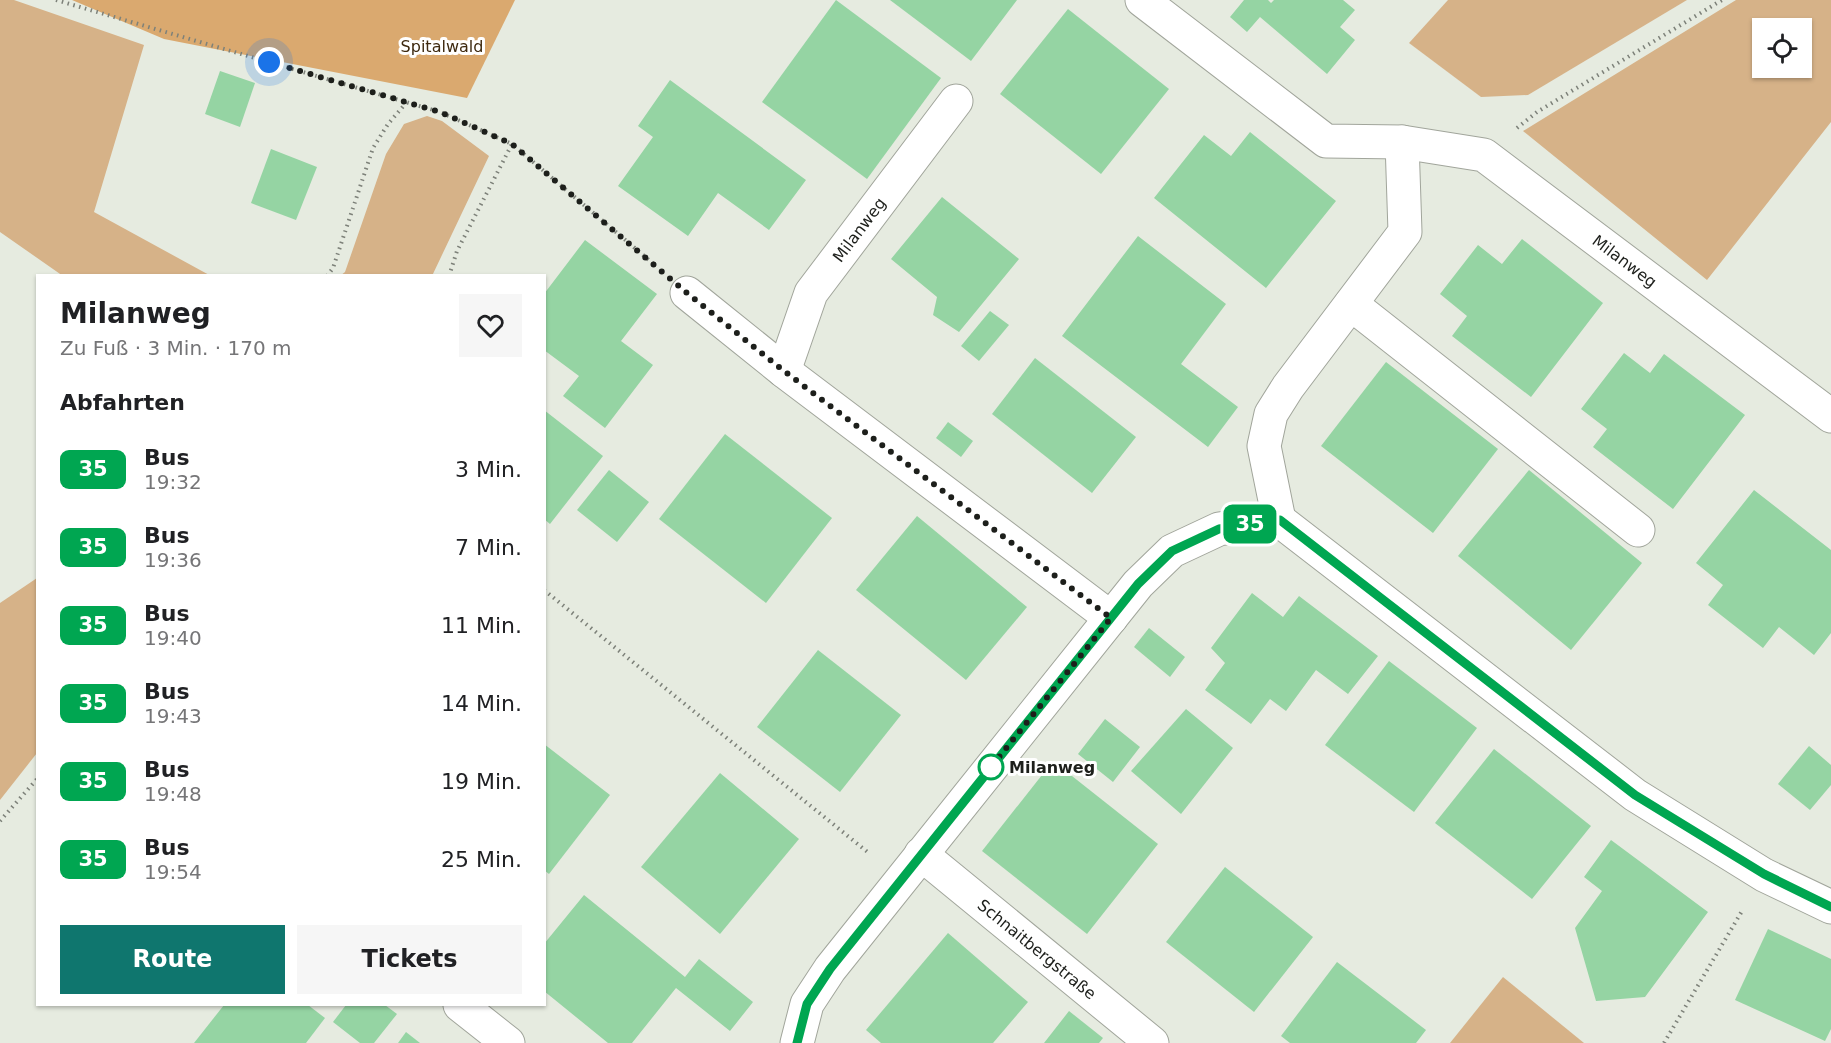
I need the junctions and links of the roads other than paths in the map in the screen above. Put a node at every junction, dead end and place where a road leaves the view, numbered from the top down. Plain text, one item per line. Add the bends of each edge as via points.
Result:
1 (1142, 0) edge
2 (956, 101) dead end
3 (1402, 142) junction
4 (687, 293) road end
5 (1352, 304) junction
6 (784, 371) junction
7 (1831, 416) edge
8 (1280, 520) junction
9 (1638, 530) dead end
10 (1111, 618) junction
11 (912, 867) junction
12 (1831, 907) edge
13 (461, 1006) edge
14 (508, 1043) edge
15 (797, 1043) edge
16 (1152, 1043) edge

1 - 3 street, Milanweg via 1326,141
2 - 6 street, Milanweg via 811,292
3 - 5 street via 1405,232
3 - 7 street, Milanweg via 1484,155
4 - 6 street
5 - 8 street via 1271,414 1264,446
5 - 9 street
6 - 10 street
8 - 10 street via 1219,529 1172,551
8 - 12 street via 1635,795 1764,874
10 - 11 street
11 - 15 street via 830,969 807,1004
11 - 16 street, Schnaitbergstraße
13 - 14 street

